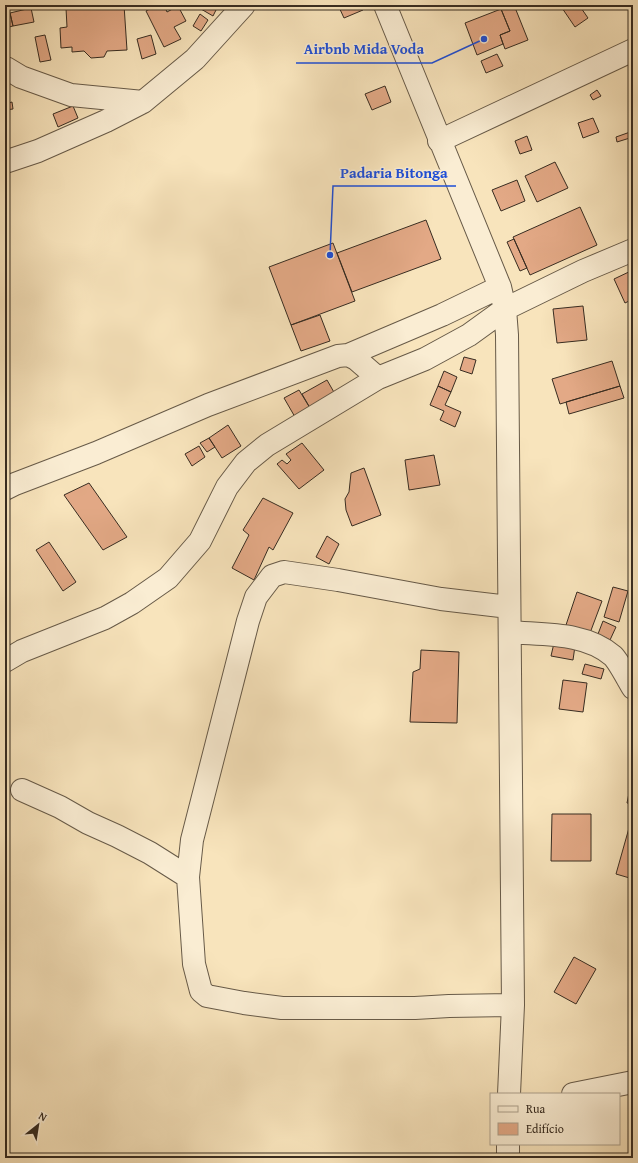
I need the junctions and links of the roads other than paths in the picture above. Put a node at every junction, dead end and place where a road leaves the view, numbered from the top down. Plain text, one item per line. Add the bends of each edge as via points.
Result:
1 (244, 5) edge
2 (385, 5) edge
3 (633, 50) edge
4 (6, 68) edge
5 (143, 102) junction
6 (440, 141) junction
7 (5, 162) edge
8 (633, 250) edge
9 (500, 287) junction
10 (505, 309) junction
11 (348, 355) junction
12 (378, 378) junction
13 (5, 489) edge
14 (509, 607) junction
15 (510, 632) junction
16 (5, 661) edge
17 (633, 688) edge
18 (22, 790) dead end
19 (188, 877) junction
20 (512, 1005) junction
21 (633, 1082) edge
22 (509, 1093) edge
23 (578, 1093) edge
24 (508, 1145) edge
25 (508, 1158) edge

1 - 5 street via 195,59
2 - 6 street
3 - 6 street
4 - 5 street via 21,77 71,95
5 - 7 street via 38,151
6 - 9 street
8 - 10 street
9 - 10 street
9 - 11 street
10 - 12 street via 468,336 425,359
10 - 14 street
11 - 12 street
11 - 13 street via 338,356 208,405
12 - 16 street via 267,445 246,462 227,487 200,541 168,578 105,618 22,651
14 - 15 street
14 - 19 street via 441,599 284,572 272,576 256,597 248,621 192,840
15 - 17 street via 569,637 588,642 614,657
15 - 20 street
18 - 19 street via 150,853
19 - 20 street via 194,964 201,991 206,996 282,1008
20 - 22 street
21 - 23 street
24 - 25 street

